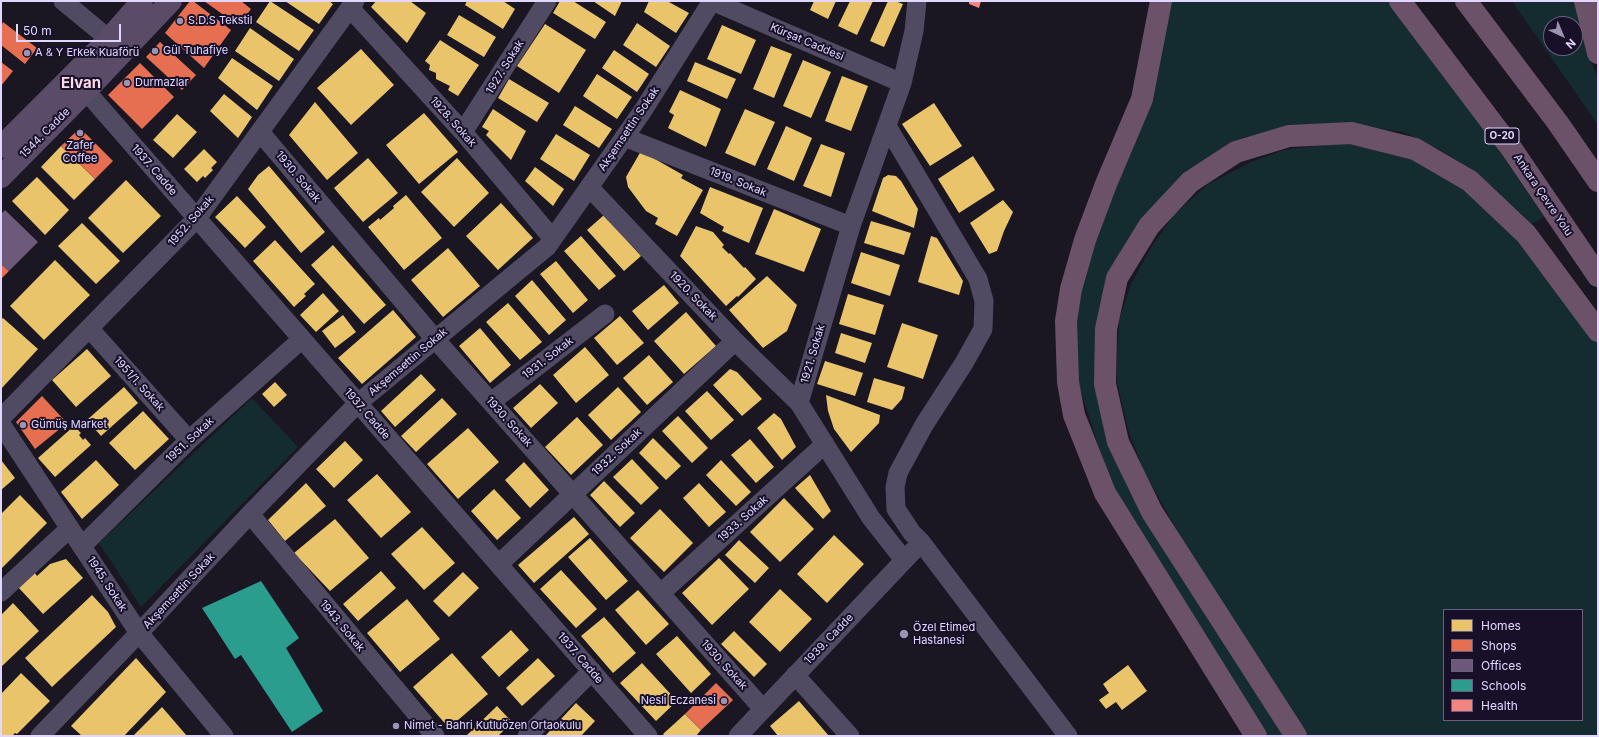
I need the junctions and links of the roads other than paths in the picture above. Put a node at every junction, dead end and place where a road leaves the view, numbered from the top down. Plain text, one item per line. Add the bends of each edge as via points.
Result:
1 (63, 1) edge
2 (142, 1) edge
3 (171, 1) edge
4 (547, 1) edge
5 (712, 1) edge
6 (917, 1) edge
7 (1162, 1) edge
8 (1400, 1) edge
9 (1466, 1) edge
10 (1585, 1) edge
11 (352, 4) edge
12 (109, 39) junction
13 (1598, 53) edge
14 (902, 83) junction
15 (86, 91) junction
16 (887, 126) junction
17 (260, 132) junction
18 (463, 132) junction
19 (624, 137) junction
20 (1, 147) edge
21 (1, 177) edge
22 (1598, 181) edge
23 (589, 187) junction
24 (197, 218) junction
25 (851, 226) junction
26 (553, 239) junction
27 (1598, 276) edge
28 (604, 314) dead end
29 (89, 328) junction
30 (1598, 331) edge
31 (302, 339) junction
32 (435, 339) junction
33 (736, 341) junction
34 (491, 402) junction
35 (358, 403) junction
36 (799, 403) junction
37 (1, 418) edge
38 (1, 424) edge
39 (189, 440) junction
40 (825, 444) junction
41 (573, 494) junction
42 (250, 514) junction
43 (70, 528) junction
44 (921, 542) junction
45 (82, 546) junction
46 (904, 560) junction
47 (499, 564) junction
48 (1, 592) edge
49 (661, 593) junction
50 (139, 633) junction
51 (592, 671) junction
52 (796, 675) junction
53 (764, 709) junction
54 (40, 736) edge
55 (224, 736) edge
56 (435, 736) edge
57 (527, 736) edge
58 (648, 736) edge
59 (738, 736) edge
60 (850, 736) edge
61 (1068, 736) edge
62 (1256, 736) edge
63 (1296, 736) edge

1 - 12 street
2 - 12 main road, 1544. Cadde
3 - 15 main road, 1544. Cadde
4 - 18 street, 1927. Sokak
5 - 14 street, Kürşat Caddesi
5 - 19 street, Akşemsettin Sokak
6 - 14 street, 1921. Sokak via 914,31
7 - 62 highway via 1142,99 1103,191 1071,289 1066,321 1068,382 1074,415 1105,493
8 - 27 highway, Ankara Çevre Yolu / O-20 via 1511,148
9 - 22 highway via 1558,123
10 - 13 highway
11 - 17 street, 1952. Sokak
11 - 18 street, 1928. Sokak
12 - 20 main road, 1544. Cadde
14 - 16 street, 1921. Sokak
15 - 21 main road, 1544. Cadde
15 - 24 street, 1937. Cadde
16 - 25 street, 1921. Sokak
16 - 44 street via 978,279 984,301 983,328 898,473 895,487 896,509
17 - 24 street, 1952. Sokak
17 - 32 street, 1930. Sokak
18 - 26 street, 1928. Sokak
19 - 23 street, Akşemsettin Sokak
19 - 25 street, 1919. Sokak
23 - 26 street, Akşemsettin Sokak
23 - 33 street, 1920. Sokak
24 - 29 street, 1952. Sokak
24 - 31 street, 1937. Cadde
25 - 36 street, 1921. Sokak
26 - 32 street, Akşemsettin Sokak
28 - 34 street, 1931. Sokak
29 - 37 street, 1952. Sokak
29 - 39 street, 1951/1. Sokak
30 - 63 highway via 1526,234 1470,181 1415,149 1351,133 1289,136 1236,152 1190,182 1148,226 1117,278 1106,329 1105,384 1118,442 1152,512
31 - 35 street, 1937. Cadde
31 - 39 street, 1951. Sokak
32 - 34 street, 1930. Sokak
32 - 35 street, Akşemsettin Sokak
33 - 36 street, 1920. Sokak
33 - 41 street, 1932. Sokak
34 - 41 street, 1930. Sokak
35 - 42 street, Akşemsettin Sokak
35 - 47 street, 1937. Cadde
36 - 40 street
38 - 43 street, 1945. Sokak
39 - 45 street, 1951. Sokak
40 - 46 street via 871,518
40 - 49 street, 1933. Sokak
41 - 47 street, 1932. Sokak
41 - 49 street, 1930. Sokak
42 - 50 street, Akşemsettin Sokak
42 - 56 street, 1943. Sokak
43 - 45 street, 1945. Sokak
43 - 48 street
44 - 46 street, 1939. Cadde
44 - 61 street
45 - 50 street, 1945. Sokak
46 - 52 street, 1939. Cadde
47 - 51 street, 1937. Cadde
49 - 53 street, 1930. Sokak
50 - 54 street, Akşemsettin Sokak
50 - 55 street, 1945. Sokak
51 - 57 street
51 - 58 street, 1937. Cadde
52 - 53 street, 1939. Cadde
52 - 60 street
53 - 59 street, 1939. Cadde

